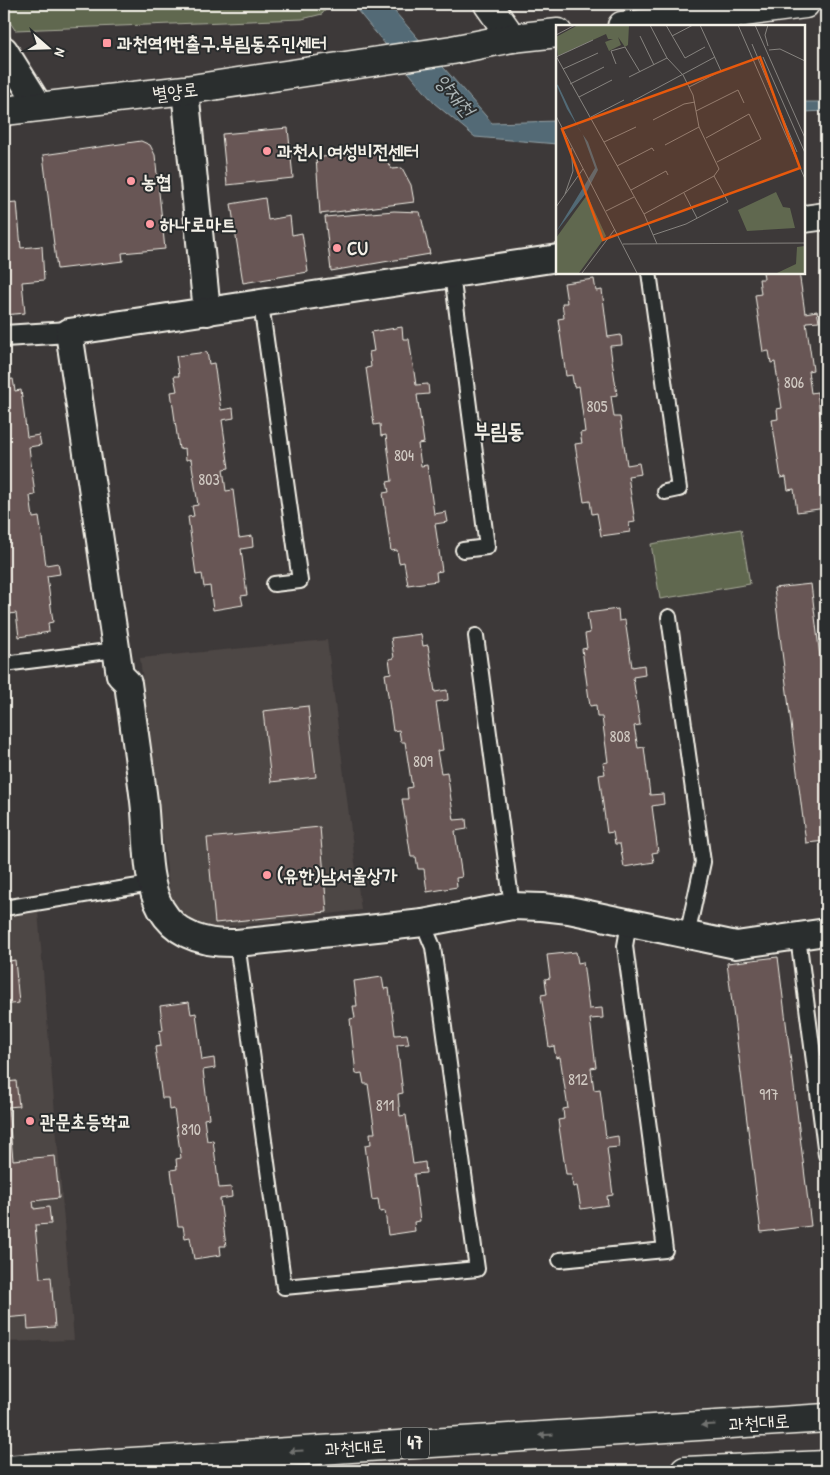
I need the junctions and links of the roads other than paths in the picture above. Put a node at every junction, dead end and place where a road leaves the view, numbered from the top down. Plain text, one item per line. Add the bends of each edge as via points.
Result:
1 (488, 4) edge
2 (644, 4) edge
3 (805, 4) edge
4 (706, 18) junction
5 (632, 25) edge
6 (556, 33) edge
7 (512, 38) junction
8 (4, 50) edge
9 (185, 90) junction
10 (39, 106) junction
11 (4, 111) edge
12 (826, 216) edge
13 (805, 219) edge
14 (556, 258) edge
15 (452, 274) junction
16 (649, 274) edge
17 (261, 304) junction
18 (207, 312) junction
19 (69, 332) junction
20 (4, 336) edge
21 (665, 492) dead end
22 (463, 550) dead end
23 (274, 584) dead end
24 (669, 617) dead end
25 (476, 636) dead end
26 (116, 650) junction
27 (4, 664) edge
28 (152, 884) junction
29 (512, 906) junction
30 (4, 908) edge
31 (423, 923) junction
32 (629, 923) junction
33 (826, 932) edge
34 (687, 936) junction
35 (798, 937) junction
36 (237, 943) junction
37 (826, 1155) edge
38 (560, 1260) dead end
39 (826, 1418) edge
40 (826, 1465) edge
41 (4, 1470) edge
42 (685, 1471) edge

1 - 7 main road
2 - 4 main road
3 - 4 main road
4 - 5 main road
6 - 7 main road
7 - 9 main road, 별양로
8 - 10 street
9 - 10 main road, 별양로
9 - 18 street
10 - 11 main road, 별양로
12 - 13 street
14 - 15 street
15 - 17 street
15 - 22 lane via 487,547
16 - 21 lane via 679,489
17 - 18 street
17 - 23 lane via 300,581
18 - 19 street
19 - 20 street
19 - 26 street
24 - 34 lane via 703,862
25 - 29 lane
26 - 27 lane
26 - 28 street via 120,675 128,683
28 - 30 lane
28 - 36 street via 161,910 190,937 215,944
29 - 31 street
29 - 32 street via 570,910
31 - 36 street
31 - 36 lane via 433,947 477,1269 284,1287
32 - 34 street
32 - 38 lane via 625,946 665,1250
33 - 35 street
34 - 35 street via 736,945
35 - 37 lane
39 -> 41 main road, 과천대로 / 47
40 - 42 main road

